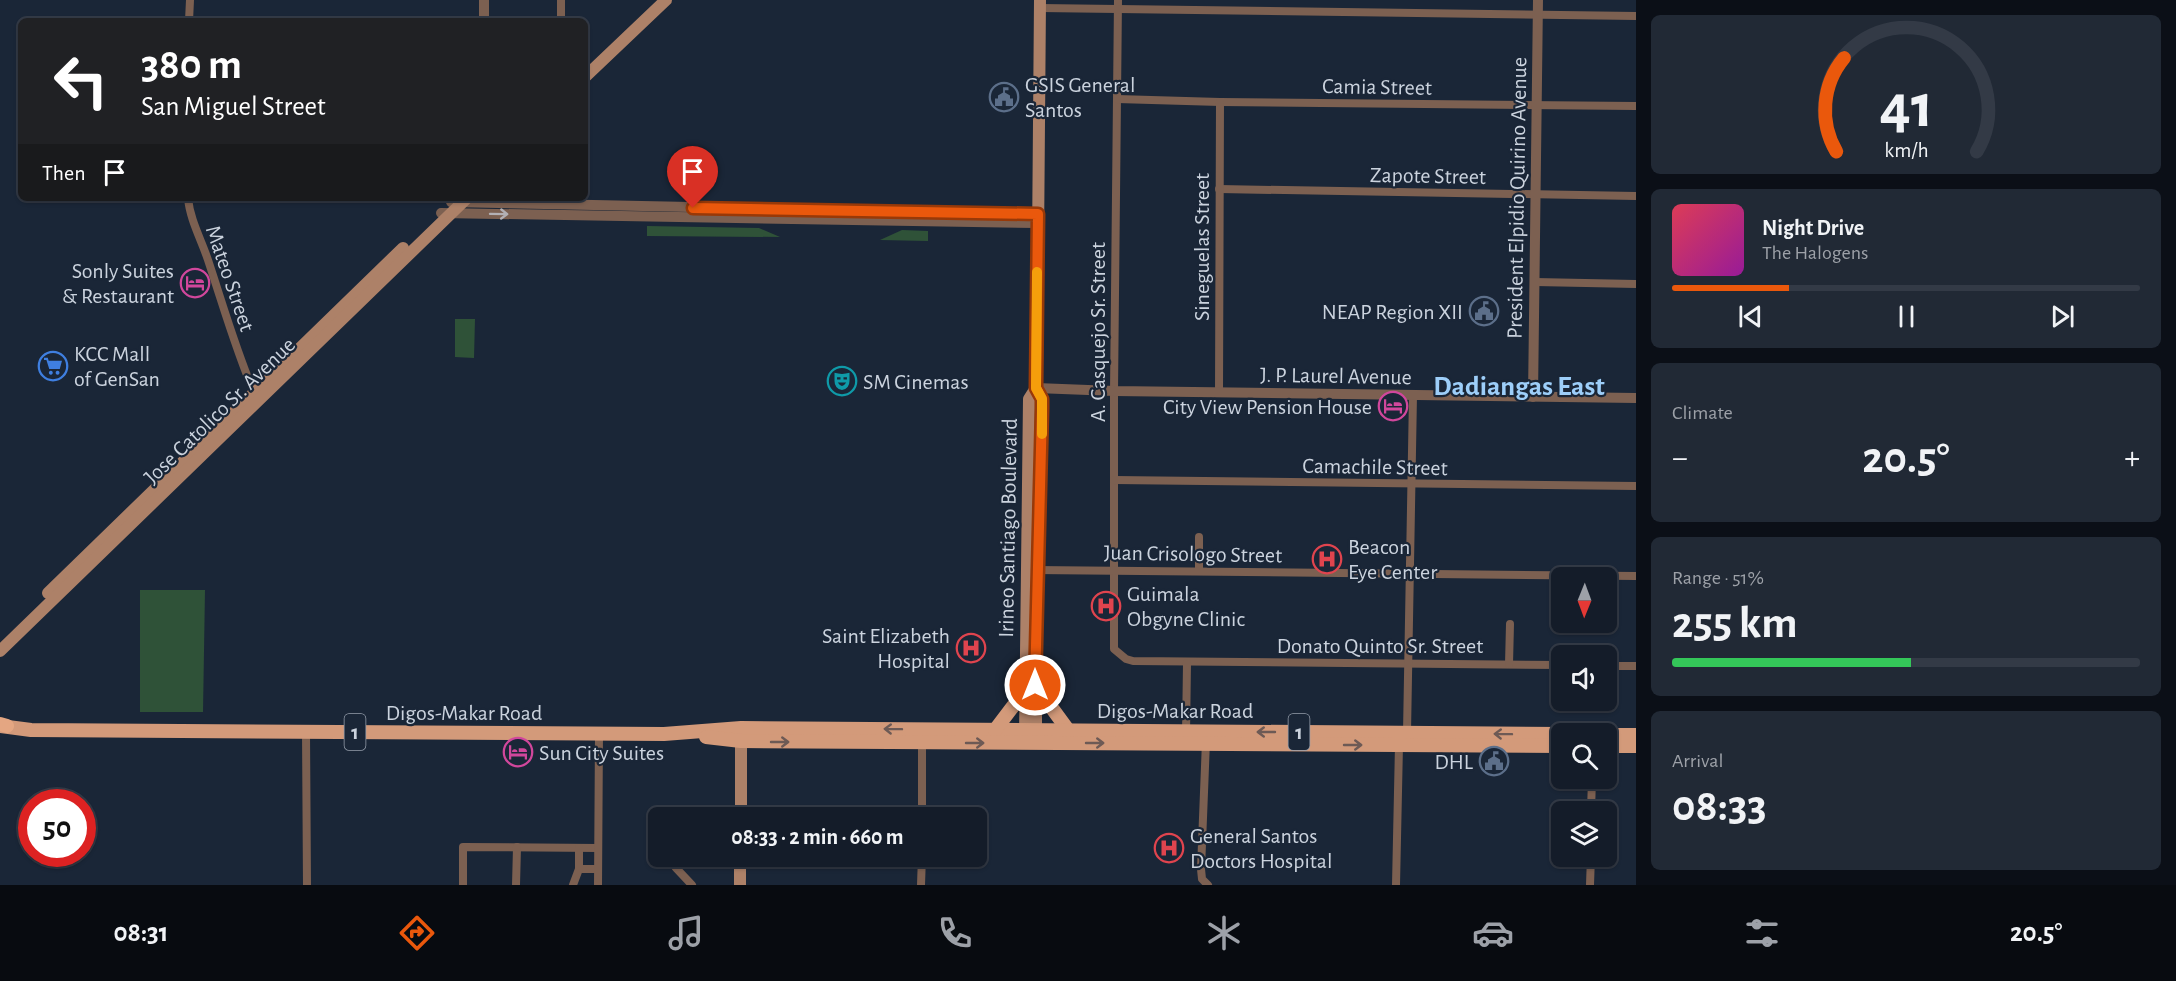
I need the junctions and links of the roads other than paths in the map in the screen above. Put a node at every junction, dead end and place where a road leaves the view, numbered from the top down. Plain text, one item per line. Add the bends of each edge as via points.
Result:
1 (190, 0) edge
2 (484, 0) edge
3 (561, 0) edge
4 (666, 0) edge
5 (1232, 0) edge
6 (1538, 0) edge
7 (1040, 4) edge
8 (1118, 4) edge
9 (1232, 11) junction
10 (1538, 15) junction
11 (1636, 16) edge
12 (189, 18) edge
13 (484, 18) edge
14 (561, 18) edge
15 (588, 74) edge
16 (1117, 99) junction
17 (1220, 102) junction
18 (1538, 105) junction
19 (1636, 106) edge
20 (1219, 189) junction
21 (1536, 195) junction
22 (1636, 196) edge
23 (189, 201) edge
24 (455, 204) edge
25 (1037, 218) junction
26 (1534, 282) junction
27 (1636, 284) edge
28 (1036, 388) junction
29 (1114, 391) junction
30 (1219, 393) junction
31 (1413, 395) junction
32 (255, 397) junction
33 (1533, 397) junction
34 (1636, 398) edge
35 (1114, 480) junction
36 (1410, 484) junction
37 (1636, 486) edge
38 (1199, 537) dead end
39 (1032, 570) junction
40 (1114, 571) junction
41 (1199, 571) junction
42 (1410, 574) junction
43 (1636, 576) edge
44 (1510, 624) dead end
45 (0, 640) edge
46 (0, 651) edge
47 (1126, 659) joint
48 (1187, 663) junction
49 (1408, 663) junction
50 (1509, 664) junction
51 (1551, 665) edge
52 (1617, 666) edge
53 (1636, 666) edge
54 (1031, 685) junction
55 (2, 729) edge
56 (995, 730) junction
57 (1068, 730) junction
58 (306, 732) junction
59 (599, 734) junction
60 (741, 734) junction
61 (1551, 735) edge
62 (1617, 735) edge
63 (1636, 735) edge
64 (1031, 736) junction
65 (1186, 738) junction
66 (1206, 738) junction
67 (1403, 739) junction
68 (922, 742) junction
69 (1551, 746) edge
70 (1617, 746) edge
71 (1636, 746) edge
72 (741, 807) edge
73 (922, 807) edge
74 (517, 847) junction
75 (579, 848) junction
76 (598, 848) junction
77 (740, 867) edge
78 (922, 867) edge
79 (1591, 867) edge
80 (676, 868) dead end
81 (579, 869) junction
82 (598, 869) junction
83 (307, 885) edge
84 (463, 885) edge
85 (516, 885) edge
86 (573, 885) edge
87 (598, 885) edge
88 (693, 885) edge
89 (740, 885) edge
90 (921, 885) edge
91 (1208, 885) edge
92 (1396, 885) edge
93 (1590, 885) edge

1 - 12 street
2 - 13 street
3 - 14 street
4 - 15 main road
5 - 9 street
6 - 10 street, President Elpidio Quirino Avenue
7 - 8 street
7 - 25 main road, Irineo Santiago Boulevard
8 - 9 street
8 - 16 street, A. Casquejo Sr. Street
9 - 10 street
10 - 11 street
10 - 18 street, President Elpidio Quirino Avenue
16 - 17 street, Camia Street
16 - 29 street, A. Casquejo Sr. Street
17 - 18 street, Camia Street
17 - 20 street, Sineguelas Street
18 - 19 street, Camia Street
18 - 21 street, President Elpidio Quirino Avenue
20 - 21 street, Zapote Street
20 - 30 street, Sineguelas Street
21 - 22 street, Zapote Street
21 - 26 street, President Elpidio Quirino Avenue
23 - 32 street, Mateo Street
24 - 25 street
24 - 32 main road, Jose Catolico Sr. Avenue
25 - 28 main road, Irineo Santiago Boulevard
26 - 27 street
26 - 33 street, President Elpidio Quirino Avenue
28 - 29 street, J. P. Laurel Avenue
28 - 39 main road, Irineo Santiago Boulevard via 1029,399
29 - 30 street, J. P. Laurel Avenue
29 - 35 street, A. Casquejo Sr. Street
30 - 31 street, J. P. Laurel Avenue
31 - 33 street, J. P. Laurel Avenue
31 - 36 street
32 - 45 main road, Jose Catolico Sr. Avenue
32 - 46 main road, Jose Catolico Sr. Avenue
33 - 34 street, J. P. Laurel Avenue
35 - 36 street, Camachile Street
35 - 40 street, A. Casquejo Sr. Street
36 - 37 street, Camachile Street
36 - 42 street
38 - 41 street
39 - 40 street, Juan Crisologo Street
39 - 54 main road, Irineo Santiago Boulevard
40 - 41 street, Juan Crisologo Street
40 - 47 street, A. Casquejo Sr. Street via 1113,644
41 - 42 street, Juan Crisologo Street
42 - 43 street, Juan Crisologo Street
42 - 49 street
44 - 50 street
47 - 48 street, Donato Quinto Sr. Street
48 - 49 street, Donato Quinto Sr. Street
48 - 65 street
49 - 50 street, Donato Quinto Sr. Street
49 - 67 street
50 - 51 street, Donato Quinto Sr. Street
52 - 53 street
54 - 56 main road
54 - 57 main road
54 - 64 main road, Irineo Santiago Boulevard
55 - 58 main road, Digos-Makar Road / 1
56 -> 60 main road, Digos-Makar Road / 1
56 - 64 main road, Digos-Makar Road / 1
57 - 64 main road, Digos-Makar Road / 1
57 - 65 main road, Digos-Makar Road / 1
58 - 59 main road, Digos-Makar Road / 1
58 - 83 street
59 - 60 main road, Digos-Makar Road / 1
59 - 76 street
60 -> 68 main road, Digos-Makar Road / 1
60 - 72 main road
61 -> 67 main road, Digos-Makar Road / 1
62 - 63 main road
64 -> 65 main road, Digos-Makar Road / 1
68 -> 64 main road, Digos-Makar Road / 1
65 - 66 main road, Digos-Makar Road / 1
66 - 67 main road, Digos-Makar Road / 1
66 - 91 street via 1201,869 1202,879
67 - 69 main road, Digos-Makar Road / 1
67 - 92 street
68 - 73 street
70 - 71 main road
74 - 75 street
74 - 84 street via 463,846
74 - 85 street
75 - 76 street
75 - 81 street
76 - 82 street
77 - 89 main road
78 - 90 street
79 - 93 street
80 - 88 street
81 - 82 street
81 - 86 street
82 - 87 street

